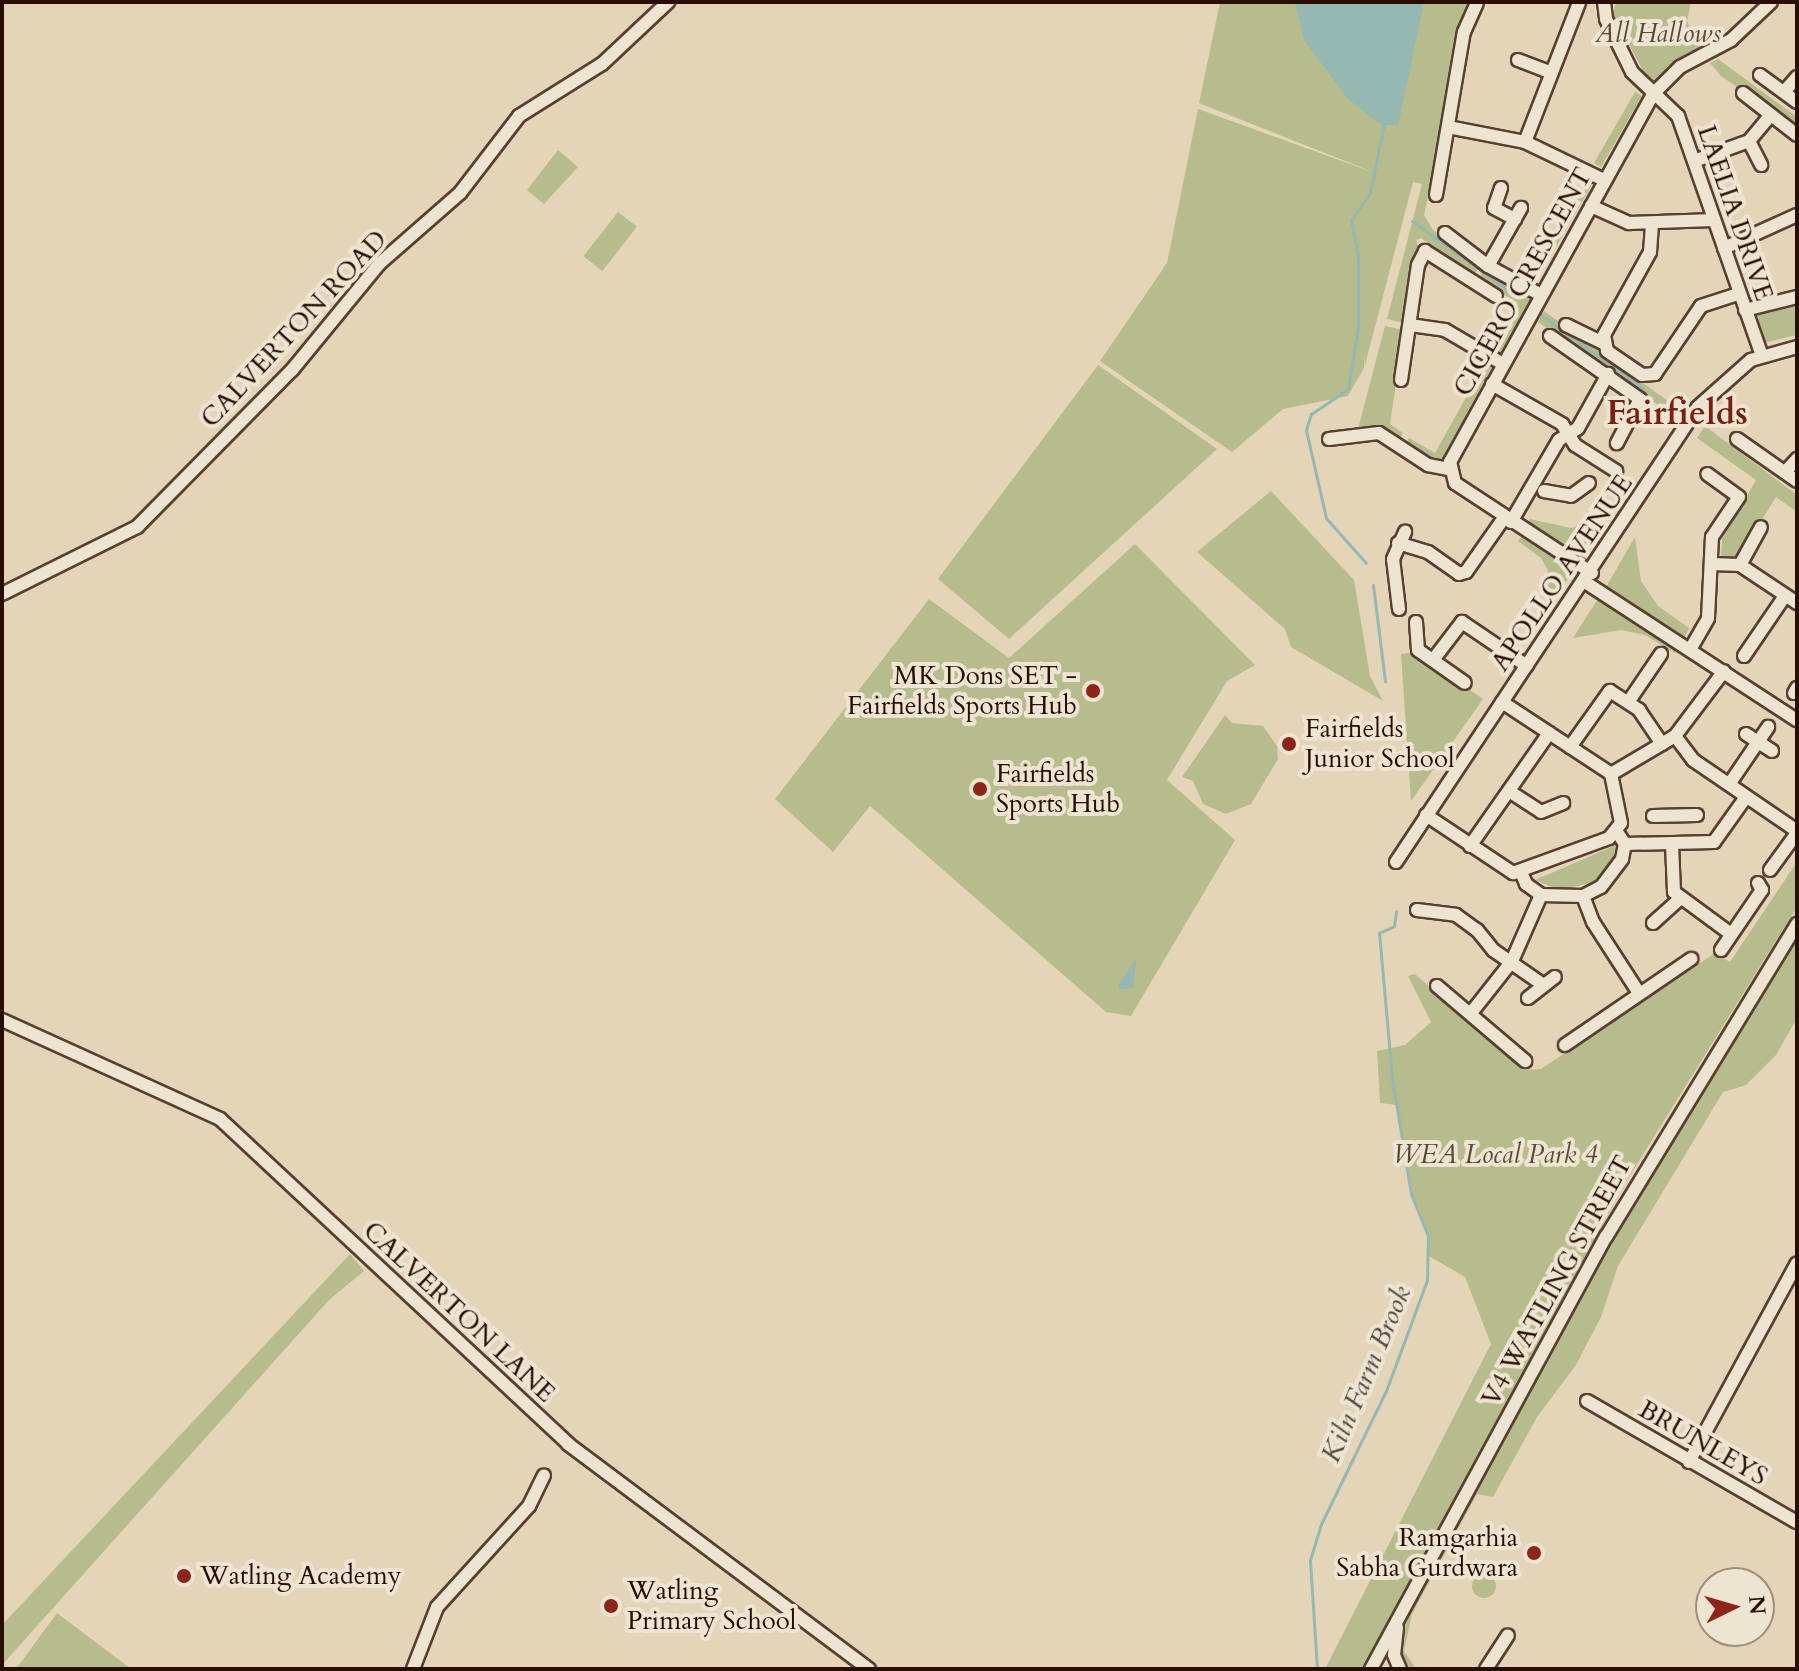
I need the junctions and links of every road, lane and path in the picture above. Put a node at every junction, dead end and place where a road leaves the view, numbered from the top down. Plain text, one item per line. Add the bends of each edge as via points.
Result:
1 (668, 2) edge
2 (1604, 2) edge
3 (1771, 2) edge
4 (1477, 3) edge
5 (1582, 4) edge
6 (1515, 59) dead end
7 (1550, 72) junction
8 (1760, 75) dead end
9 (1797, 77) edge
10 (1784, 92) junction
11 (1743, 93) dead end
12 (1653, 94) junction
13 (1797, 102) edge
14 (1771, 115) junction
15 (1448, 127) junction
16 (1797, 135) edge
17 (1749, 141) junction
18 (1525, 142) junction
19 (1694, 161) junction
20 (1761, 165) dead end
21 (1604, 180) junction
22 (1501, 188) dead end
23 (1436, 195) dead end
24 (1591, 206) junction
25 (1797, 215) edge
26 (1714, 220) junction
27 (1652, 224) junction
28 (1445, 233) dead end
29 (1724, 248) junction
30 (1488, 266) junction
31 (1739, 294) junction
32 (1541, 295) junction
33 (1496, 296) dead end
34 (1797, 297) edge
35 (1745, 310) junction
36 (1410, 325) junction
37 (1566, 325) dead end
38 (1550, 336) dead end
39 (1603, 343) junction
40 (1797, 347) edge
41 (1762, 356) junction
42 (1503, 364) junction
43 (1608, 374) junction
44 (1401, 380) dead end
45 (1492, 384) junction
46 (1568, 434) junction
47 (1329, 439) dead end
48 (1737, 439) dead end
49 (1617, 443) dead end
50 (1797, 459) edge
51 (1449, 469) junction
52 (1616, 471) dead end
53 (1785, 472) junction
54 (1707, 474) dead end
55 (1797, 481) edge
56 (1589, 483) dead end
57 (1538, 488) junction
58 (1508, 520) junction
59 (1761, 527) dead end
60 (1711, 564) junction
61 (1740, 565) junction
62 (1588, 578) junction
63 (2, 594) edge
64 (1785, 596) junction
65 (1797, 603) edge
66 (1399, 609) dead end
67 (1416, 622) dead end
68 (1691, 648) junction
69 (1661, 654) dead end
70 (1744, 656) dead end
71 (1433, 660) junction
72 (1527, 666) junction
73 (1724, 671) junction
74 (1465, 683) dead end
75 (1629, 701) junction
76 (1502, 702) junction
77 (1797, 720) edge
78 (1768, 727) dead end
79 (1549, 733) junction
80 (1746, 734) dead end
81 (1675, 736) junction
82 (1758, 741) junction
83 (1662, 744) junction
84 (1570, 747) junction
85 (1772, 751) dead end
86 (1611, 774) junction
87 (1730, 783) junction
88 (1509, 791) junction
89 (1746, 797) junction
90 (1563, 803) dead end
91 (1426, 815) junction
92 (1653, 816) dead end
93 (1617, 832) junction
94 (1797, 832) edge
95 (1625, 844) junction
96 (1678, 844) junction
97 (1470, 846) junction
98 (1396, 862) dead end
99 (1770, 870) dead end
100 (1521, 872) junction
101 (1758, 883) dead end
102 (1541, 895) junction
103 (1583, 896) junction
104 (1680, 899) junction
105 (1417, 910) dead end
106 (1653, 923) dead end
107 (1797, 924) edge
108 (1731, 934) junction
109 (1721, 950) dead end
110 (1691, 959) dead end
111 (1512, 961) junction
112 (1555, 977) dead end
113 (1542, 984) junction
114 (1437, 986) dead end
115 (1639, 993) junction
116 (1528, 998) dead end
117 (1471, 1013) junction
118 (2, 1020) edge
119 (1565, 1045) dead end
120 (1525, 1061) dead end
121 (1797, 1263) edge
122 (1587, 1401) dead end
123 (1689, 1462) junction
124 (544, 1475) dead end
125 (1797, 1522) edge
126 (1398, 1620) junction
127 (1508, 1635) dead end
128 (1373, 1665) edge
129 (413, 1669) edge
130 (869, 1669) edge
131 (1389, 1669) edge
132 (1400, 1669) edge
133 (1486, 1669) edge

1 - 63 street, CALVERTON ROAD via 602,64 519,116 460,193 380,263 292,370 137,527
2 - 12 street, LAELIA DRIVE via 1606,19 1626,61 1640,85
3 - 12 street, CICERO CRESCENT via 1731,40 1680,67
4 - 15 street via 1464,32
5 - 7 street
6 - 7 street
7 - 18 street
8 - 10 street
9 - 10 street
10 - 13 street
11 - 14 street
12 - 19 street, LAELIA DRIVE via 1678,116
12 - 21 street, CICERO CRESCENT
14 - 16 street
14 - 17 street
15 - 18 street
15 - 23 street
17 - 19 street
17 - 20 street
18 - 21 street
19 - 26 street, LAELIA DRIVE
21 - 24 street, CICERO CRESCENT
22 - 30 street via 1494,208 1518,213
24 - 27 street via 1629,223
24 - 32 street, CICERO CRESCENT
25 - 29 street
26 - 27 street
26 - 29 street, LAELIA DRIVE
27 - 39 street via 1650,252
28 - 30 street
29 - 31 street, LAELIA DRIVE
30 - 32 street
31 - 35 street, LAELIA DRIVE
31 - 39 street via 1701,306 1655,374 1642,375
32 - 42 street, CICERO CRESCENT
33 - 36 street via 1423,246
34 - 35 street
35 - 41 street, LAELIA DRIVE
36 - 42 street via 1445,330
36 - 44 street
37 - 39 street
38 - 43 street
40 - 41 street, APOLLO AVENUE
41 - 62 street, APOLLO AVENUE via 1723,381 1698,407
42 - 45 street, CICERO CRESCENT
43 - 46 street via 1578,428
43 - 49 street via 1642,403
45 - 46 street via 1562,424
45 - 51 street, CICERO CRESCENT
46 - 52 street via 1575,445
46 - 57 street via 1559,440
47 - 51 street via 1379,433 1428,465
48 - 53 street
50 - 53 street
51 - 58 street via 1455,483
53 - 55 street
54 - 60 street via 1739,497 1712,537
56 - 57 street via 1571,496
57 - 58 street
58 - 62 street
58 - 66 street via 1459,574 1402,538 1393,559
59 - 61 street
60 - 61 street
60 - 68 street via 1708,618
61 - 64 street
62 - 68 street
62 - 72 street, APOLLO AVENUE
64 - 65 street
64 - 70 street
67 - 71 street via 1418,650
68 - 73 street
69 - 75 street
71 - 72 street via 1462,622
71 - 74 street
72 - 76 street, APOLLO AVENUE
73 - 77 street
73 - 81 street
75 - 83 street
75 - 84 street via 1615,691 1606,693
76 - 79 street
76 - 91 street, APOLLO AVENUE
78 - 82 street
79 - 84 street
79 - 88 street
80 - 82 street
81 - 83 street
81 - 87 street via 1693,760
82 - 85 street
82 - 87 street
83 - 86 street
84 - 86 street
86 - 93 street via 1609,787 1621,816
87 - 89 street
88 - 90 street via 1541,812
88 - 97 street
89 - 94 street
89 - 96 street via 1714,842
91 - 97 street
91 - 98 street, APOLLO AVENUE
92 - 96 street via 1690,815
93 - 95 street
93 - 100 street
94 - 99 street
95 - 96 street
95 - 103 street via 1613,875
96 - 104 street via 1674,892
97 - 100 street via 1505,869
100 - 102 street via 1526,884
101 - 108 street via 1762,890
102 - 103 street
102 - 111 street
103 - 115 street via 1593,922
104 - 106 street
104 - 108 street
105 - 111 street via 1456,915
107 - 126 street, V4 WATLING STREET via 1606,1237
108 - 109 street
110 - 115 street
111 - 113 street
111 - 117 street
112 - 113 street
113 - 116 street
114 - 117 street
115 - 119 street
117 - 120 street
118 - 130 street, CALVERTON LANE via 220,1119 568,1444
121 - 123 street
122 - 123 street, BRUNLEYS
123 - 125 street, BRUNLEYS
124 - 129 street via 529,1506 437,1607
126 - 128 street, V4 WATLING STREET
126 - 132 street via 1394,1655
127 - 133 street
128 - 131 street

